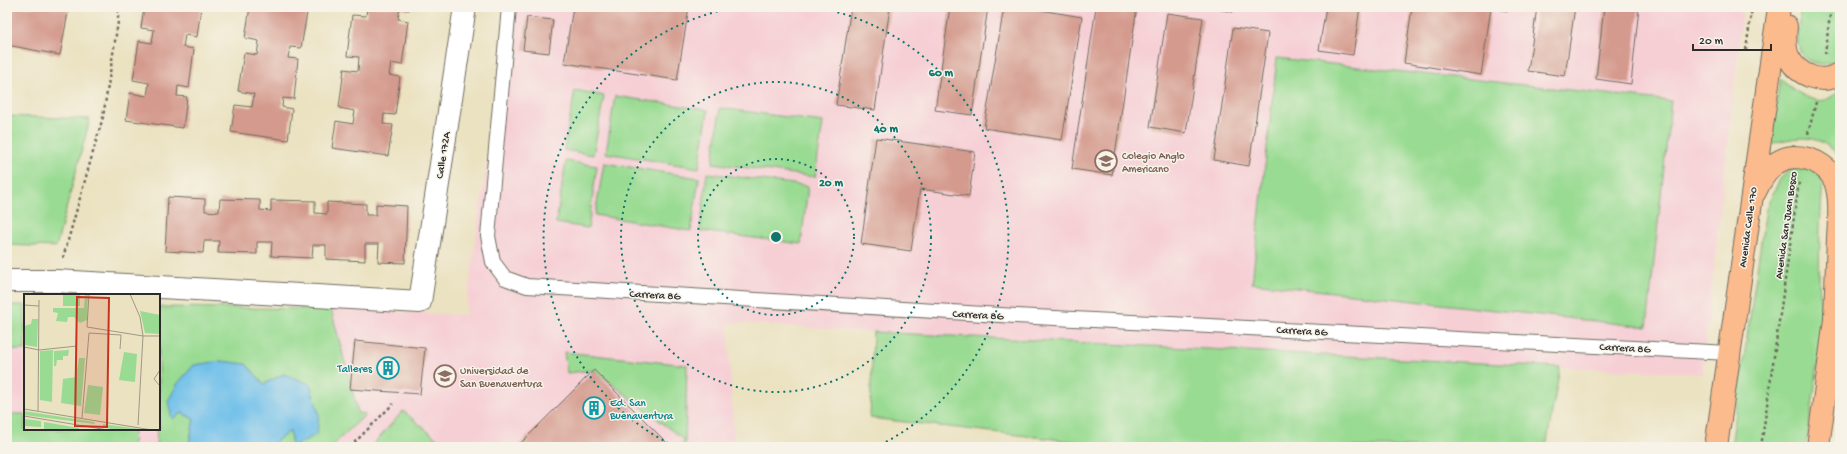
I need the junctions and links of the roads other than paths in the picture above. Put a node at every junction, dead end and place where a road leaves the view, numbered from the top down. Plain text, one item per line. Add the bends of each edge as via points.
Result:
1 (465, 7) edge
2 (509, 7) edge
3 (1779, 7) edge
4 (1787, 7) edge
5 (1831, 76) edge
6 (1751, 202) junction
7 (7, 281) edge
8 (1840, 284) edge
9 (1835, 317) junction
10 (1729, 353) junction
11 (1834, 373) edge
12 (1716, 447) edge
13 (1818, 447) edge

1 - 7 street, Calle 172A via 420,302 56,281
2 - 10 lane, Carrera 8G via 488,236 493,262 505,278 527,286 1008,316
3 - 6 main road, Avenida Calle 170
4 - 5 main road via 1785,39 1788,57 1798,70 1810,76
6 - 9 main road via 1759,183 1768,171 1777,162 1790,157 1802,157 1819,163 1832,175 1837,188 1839,206
6 - 10 main road, Avenida Calle 170
8 - 9 main road
9 - 11 main road
10 - 12 main road, Avenida Calle 170
11 - 13 main road

